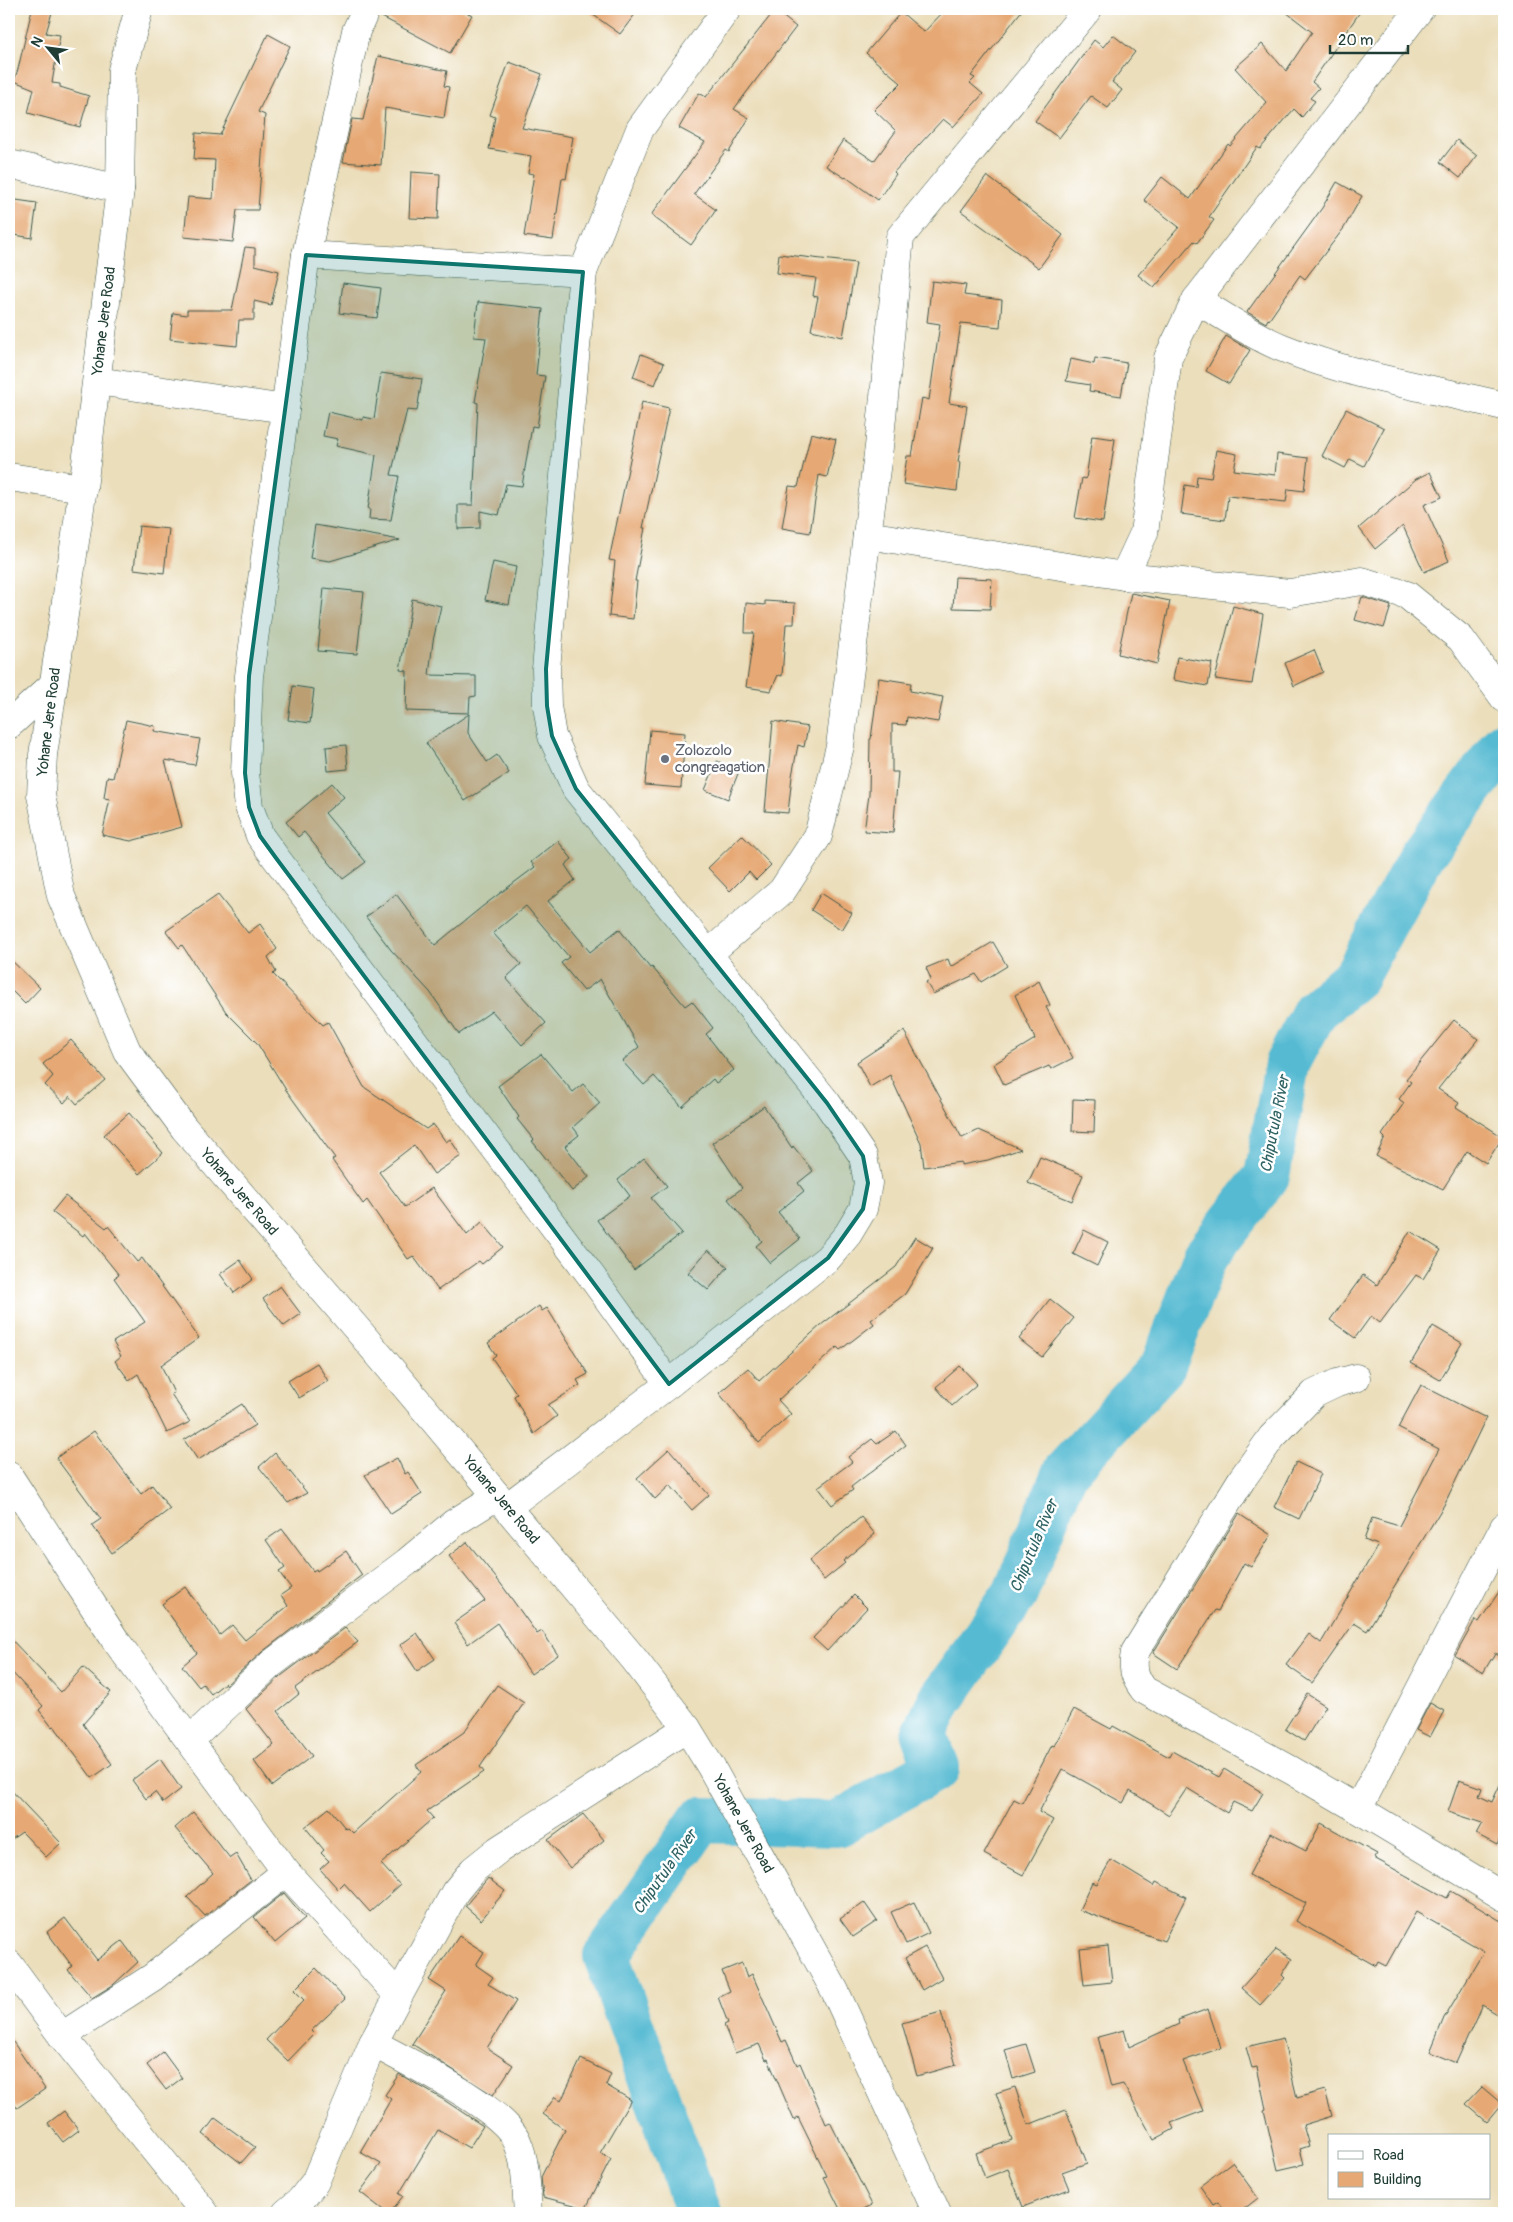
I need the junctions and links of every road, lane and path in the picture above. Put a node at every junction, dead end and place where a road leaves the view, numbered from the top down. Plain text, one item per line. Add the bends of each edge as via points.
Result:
1 (139, 9) edge
2 (366, 9) edge
3 (727, 9) edge
4 (1088, 9) edge
5 (1420, 9) edge
6 (9, 164) edge
7 (120, 189) junction
8 (306, 255) junction
9 (583, 272) junction
10 (1196, 300) junction
11 (97, 381) junction
12 (1504, 406) edge
13 (285, 409) junction
14 (9, 477) edge
15 (83, 488) junction
16 (867, 535) junction
17 (1124, 576) junction
18 (53, 685) junction
19 (1504, 698) edge
20 (9, 725) edge
21 (709, 953) junction
22 (1356, 1378) dead end
23 (669, 1384) junction
24 (9, 1476) edge
25 (502, 1502) junction
26 (1504, 1527) edge
27 (687, 1728) junction
28 (190, 1740) junction
29 (1358, 1809) junction
30 (286, 1872) junction
31 (1504, 1897) edge
32 (9, 1964) edge
33 (397, 1994) junction
34 (62, 2036) junction
35 (373, 2042) junction
36 (205, 2213) edge
37 (286, 2213) edge
38 (528, 2213) edge
39 (937, 2213) edge

1 - 7 street, Yohane Jere Road via 122,70
2 - 8 street via 356,30
3 - 9 street via 640,130
4 - 16 street via 900,237
5 - 10 street
6 - 7 street
7 - 11 street, Yohane Jere Road
8 - 9 street
8 - 13 street
9 - 21 street via 546,669 552,736 576,789
10 - 12 street via 1257,336 1346,371
10 - 17 street via 1168,358 1144,533
11 - 13 street
11 - 15 street, Yohane Jere Road
13 - 23 street via 249,676 245,733 249,807 257,829
14 - 15 street
15 - 18 street, Yohane Jere Road
16 - 17 street
16 - 21 street via 840,746 818,836 782,891
17 - 19 street via 1290,593 1362,580 1407,595 1462,639
18 - 20 street
18 - 25 street, Yohane Jere Road via 41,795 61,896 127,1051 184,1128
21 - 23 street via 828,1103 863,1156 868,1183 864,1209 828,1258
22 - 29 street via 1314,1394 1272,1437 1242,1479 1140,1643 1132,1667 1144,1690
23 - 25 street
24 - 28 street via 116,1641
25 - 27 street, Yohane Jere Road via 634,1659
25 - 28 street via 454,1523 271,1664
26 - 29 street
27 - 33 street via 498,1850 473,1870 455,1892
27 - 39 street, Yohane Jere Road via 834,1991
28 - 30 street
29 - 31 street
30 - 33 street
30 - 34 street via 154,1977
32 - 34 street
33 - 35 street
34 - 36 street
35 - 37 street via 315,2182
35 - 38 street via 480,2104 506,2126 517,2140 522,2159

